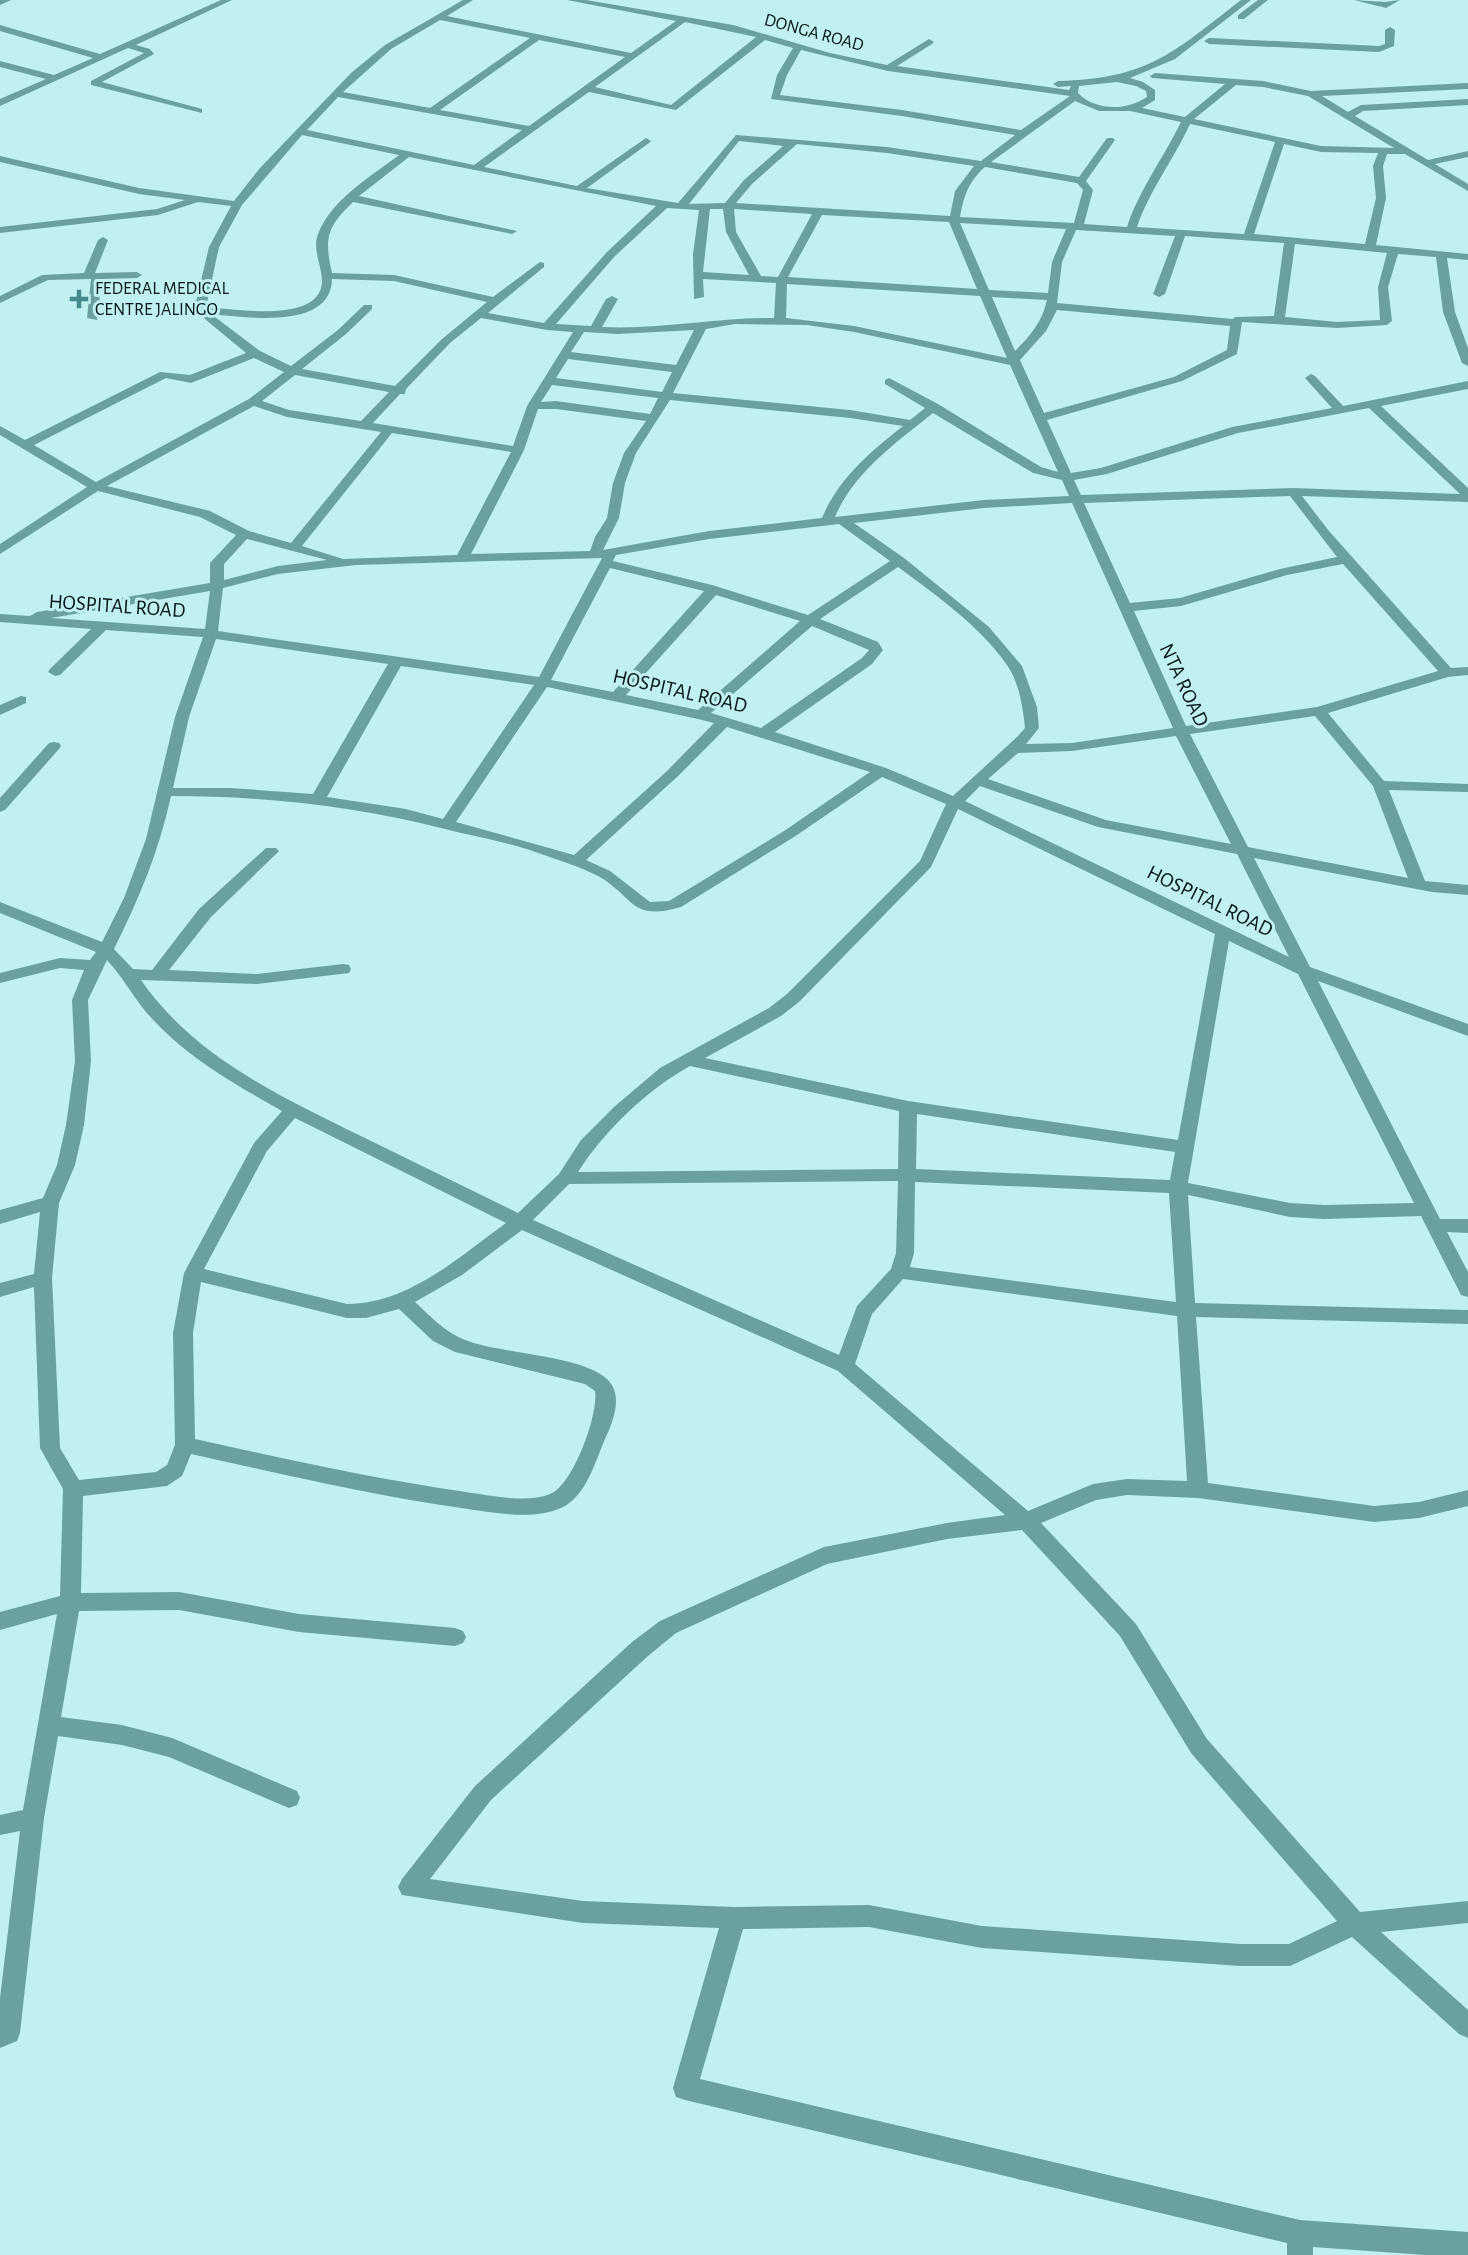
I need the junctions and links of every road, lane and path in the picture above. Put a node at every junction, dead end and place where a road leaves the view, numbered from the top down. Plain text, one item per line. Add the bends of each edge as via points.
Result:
1 (7, 0) edge
2 (228, 0) edge
3 (469, 0) edge
4 (571, 0) edge
5 (1247, 0) edge
6 (1264, 0) edge
7 (1358, 0) edge
8 (1396, 0) edge
9 (0, 2) edge
10 (436, 17) junction
11 (684, 19) junction
12 (0, 28) edge
13 (1390, 30) dead end
14 (764, 36) junction
15 (537, 37) junction
16 (1209, 41) junction
17 (929, 42) dead end
18 (126, 45) junction
19 (799, 46) junction
20 (633, 56) junction
21 (100, 57) junction
22 (0, 64) edge
23 (888, 68) junction
24 (1155, 76) junction
25 (53, 78) junction
26 (1109, 79) junction
27 (1236, 81) junction
28 (1468, 86) edge
29 (1145, 87) junction
30 (589, 89) junction
31 (1075, 92) junction
32 (336, 94) junction
33 (1311, 94) junction
34 (1148, 102) junction
35 (0, 103) edge
36 (1468, 103) edge
37 (1095, 106) junction
38 (1130, 108) junction
39 (199, 111) dead end
40 (432, 111) junction
41 (1050, 113) junction
42 (1162, 114) junction
43 (1348, 116) junction
44 (1187, 120) junction
45 (531, 130) junction
46 (300, 132) junction
47 (1021, 133) junction
48 (1110, 140) dead end
49 (646, 141) dead end
50 (1280, 142) junction
51 (789, 144) junction
52 (1407, 151) junction
53 (1383, 152) junction
54 (407, 154) junction
55 (1468, 154) edge
56 (0, 159) edge
57 (983, 163) junction
58 (1426, 163) junction
59 (475, 169) junction
60 (1081, 181) junction
61 (1468, 188) edge
62 (579, 189) junction
63 (351, 198) junction
64 (195, 200) junction
65 (237, 205) junction
66 (664, 205) junction
67 (728, 206) junction
68 (680, 207) junction
69 (705, 207) junction
70 (818, 212) junction
71 (954, 221) junction
72 (1074, 227) junction
73 (0, 230) edge
74 (1131, 230) junction
75 (512, 231) dead end
76 (1181, 233) junction
77 (1248, 237) junction
78 (103, 240) dead end
79 (1290, 240) junction
80 (1370, 247) junction
81 (1393, 249) junction
82 (1440, 254) junction
83 (1468, 257) edge
84 (540, 265) dead end
85 (137, 275) dead end
86 (699, 275) junction
87 (328, 276) junction
88 (92, 277) junction
89 (756, 277) junction
90 (782, 279) junction
91 (983, 291) junction
92 (1159, 294) dead end
93 (698, 297) dead end
94 (612, 299) dead end
95 (0, 300) edge
96 (495, 301) junction
97 (1051, 302) junction
98 (368, 307) dead end
99 (201, 310) junction
100 (477, 314) junction
101 (93, 318) dead end
102 (780, 320) junction
103 (1279, 320) junction
104 (1236, 323) junction
105 (702, 326) junction
106 (547, 327) junction
107 (580, 329) junction
108 (595, 330) junction
109 (255, 353) junction
110 (564, 355) junction
111 (1015, 362) junction
112 (1468, 363) edge
113 (680, 369) junction
114 (293, 371) junction
115 (1311, 378) dead end
116 (548, 381) junction
117 (889, 382) dead end
118 (1468, 385) edge
119 (401, 391) junction
120 (665, 396) junction
121 (253, 401) junction
122 (1371, 404) junction
123 (533, 406) junction
124 (934, 407) junction
125 (1342, 410) junction
126 (654, 418) junction
127 (1041, 418) junction
128 (913, 424) junction
129 (364, 425) junction
130 (389, 429) junction
131 (0, 430) edge
132 (23, 446) junction
133 (518, 450) junction
134 (1068, 478) junction
135 (96, 487) junction
136 (1293, 492) junction
137 (1468, 497) edge
138 (1078, 499) junction
139 (842, 520) junction
140 (827, 522) junction
141 (244, 534) junction
142 (294, 547) junction
143 (0, 550) edge
144 (603, 557) junction
145 (462, 558) junction
146 (1348, 559) junction
147 (899, 561) junction
148 (346, 562) junction
149 (217, 586) junction
150 (713, 590) junction
151 (1125, 608) junction
152 (0, 618) edge
153 (810, 618) junction
154 (19, 620) junction
155 (102, 626) junction
156 (211, 634) junction
157 (397, 660) junction
158 (1468, 671) edge
159 (55, 672) dead end
160 (1447, 673) junction
161 (543, 682) junction
162 (616, 696) junction
163 (22, 700) dead end
164 (0, 711) edge
165 (1319, 711) junction
166 (701, 715) junction
167 (724, 722) junction
168 (763, 733) junction
169 (1182, 733) junction
170 (54, 746) dead end
171 (1017, 749) junction
172 (881, 771) junction
173 (978, 780) junction
174 (1380, 785) junction
175 (1468, 788) edge
176 (165, 792) junction
177 (318, 799) junction
178 (954, 802) junction
179 (0, 807) edge
180 (447, 825) junction
181 (1242, 849) junction
182 (271, 851) dead end
183 (576, 861) junction
184 (1418, 884) junction
185 (1468, 890) edge
186 (0, 907) edge
187 (1223, 931) junction
188 (100, 958) junction
189 (343, 969) dead end
190 (1305, 971) junction
191 (129, 974) junction
192 (157, 974) junction
193 (0, 978) edge
194 (1468, 1030) edge
195 (689, 1059) junction
196 (908, 1107) junction
197 (293, 1110) junction
198 (1185, 1147) junction
199 (907, 1175) junction
200 (565, 1178) junction
201 (1178, 1187) junction
202 (50, 1203) junction
203 (0, 1217) edge
204 (1431, 1217) junction
205 (520, 1222) junction
206 (1468, 1226) edge
207 (899, 1272) junction
208 (193, 1273) junction
209 (43, 1278) junction
210 (0, 1290) edge
211 (1468, 1290) edge
212 (402, 1301) junction
213 (1186, 1310) junction
214 (1468, 1317) edge
215 (845, 1366) junction
216 (185, 1445) junction
217 (73, 1489) junction
218 (1198, 1490) junction
219 (1468, 1498) edge
220 (1026, 1521) junction
221 (70, 1602) junction
222 (0, 1621) edge
223 (455, 1637) dead end
224 (50, 1725) junction
225 (289, 1798) dead end
226 (33, 1818) junction
227 (0, 1825) edge
228 (1468, 1912) edge
229 (734, 1918) junction
230 (1355, 1924) junction
231 (1468, 2026) edge
232 (0, 2036) edge
233 (1300, 2244) edge
234 (1468, 2245) edge

1 - 9 street
2 - 18 street
3 - 10 street
4 - 11 street, DONGA ROAD
5 - 26 street via 1161,62 1137,74
6 - 16 street
7 - 8 street via 1386,5
10 - 15 street
10 - 32 street via 388,47
11 - 14 street, DONGA ROAD
11 - 20 street
12 - 21 street
13 - 16 street via 1389,46 1379,50
14 - 19 street, DONGA ROAD
14 - 30 street via 673,108
15 - 20 street
15 - 40 street
16 - 24 street
17 - 23 street
18 - 21 street
18 - 39 street via 149,54 94,83
19 - 23 street, DONGA ROAD
19 - 47 street via 774,95 778,99
20 - 30 street
21 - 25 street
22 - 25 street
23 - 31 street, DONGA ROAD
24 - 27 street
24 - 29 street
25 - 35 street
26 - 29 street
26 - 31 street
27 - 33 street
27 - 44 street
28 - 33 street
29 - 34 street via 1152,94
30 - 45 street
31 - 37 street
31 - 41 street
32 - 40 street
32 - 46 street
33 - 43 street
34 - 38 street
34 - 42 street
36 - 43 street via 1361,108
37 - 38 street
37 - 41 street
38 - 42 street
40 - 45 street
41 - 47 street
42 - 44 street
43 - 52 street
44 - 50 street
44 - 74 street via 1138,208
45 - 59 street
46 - 54 street
46 - 65 street
47 - 57 street
48 - 60 street
49 - 62 street
50 - 53 street
50 - 77 street
51 - 57 street via 813,141
51 - 67 street
51 - 68 street via 736,138
52 - 53 street
52 - 58 street
53 - 80 street via 1378,166 1381,198
54 - 59 street
54 - 63 street
55 - 58 street
56 - 64 street
57 - 60 street
57 - 71 street via 960,191
58 - 61 street
59 - 62 street
60 - 72 street via 1088,190
62 - 66 street
63 - 75 street
63 - 87 street via 322,238
64 - 65 street
64 - 73 street via 158,212
65 - 99 street via 214,247
66 - 68 street
66 - 106 street via 611,254
67 - 69 street
67 - 70 street
67 - 89 street via 731,232
68 - 69 street
69 - 86 street
70 - 71 street
70 - 90 street
71 - 72 street
71 - 91 street, NTA ROAD
72 - 74 street
72 - 97 street via 1057,262
74 - 76 street
76 - 77 street
76 - 92 street
77 - 79 street
78 - 88 street
79 - 80 street
79 - 103 street
80 - 81 street
81 - 82 street
81 - 103 street via 1382,287 1386,321
82 - 83 street
82 - 112 street via 1449,312
84 - 96 street
85 - 88 street
86 - 89 street
86 - 93 street
87 - 96 street via 394,278
87 - 99 street via 324,296 306,310 267,314
88 - 95 street via 46,277
88 - 101 street
89 - 90 street
90 - 91 street
90 - 102 street
91 - 97 street
91 - 111 street, NTA ROAD
94 - 108 street
96 - 100 street
97 - 104 street
97 - 111 street via 1042,329
98 - 114 street
99 - 109 street
100 - 106 street
100 - 119 street
102 - 105 street
102 - 111 street via 833,325
103 - 104 street via 1251,318
104 - 127 street via 1233,352 1200,370
105 - 108 street
105 - 113 street
106 - 107 street
107 - 108 street
107 - 110 street
109 - 114 street
109 - 132 street via 191,379 164,374
110 - 113 street
110 - 116 street
111 - 127 street, NTA ROAD
113 - 120 street
114 - 119 street
114 - 121 street
115 - 125 street
116 - 120 street
116 - 123 street
117 - 124 street
118 - 122 street
119 - 129 street
120 - 126 street
120 - 128 street
121 - 129 street via 287,413
121 - 135 street
122 - 125 street
122 - 137 street
123 - 126 street
123 - 133 street
124 - 128 street
124 - 134 street via 1037,470
125 - 134 street via 1236,430
126 - 144 street via 630,453 613,518 601,537
127 - 134 street, NTA ROAD
128 - 140 street via 874,455 838,495
129 - 130 street
130 - 133 street
130 - 142 street
131 - 132 street
132 - 135 street
133 - 145 street
134 - 138 street, NTA ROAD
135 - 141 street via 205,514
135 - 143 street
136 - 137 street
136 - 138 street
136 - 146 street
138 - 139 street
138 - 151 street, NTA ROAD
139 - 140 street
139 - 147 street
140 - 144 street via 709,535
141 - 142 street
141 - 149 street via 217,563
142 - 148 street
144 - 145 street
144 - 150 street
144 - 161 street
145 - 148 street
146 - 151 street via 1181,602
146 - 160 street
147 - 153 street
147 - 171 street via 984,629 1015,666 1030,707 1032,728
148 - 149 street via 278,570
149 - 154 street
149 - 156 street
150 - 153 street
150 - 162 street
151 - 169 street, NTA ROAD
152 - 154 street, HOSPITAL ROAD
153 - 166 street
153 - 168 street via 873,645 875,654
154 - 155 street, HOSPITAL ROAD
155 - 156 street, HOSPITAL ROAD
155 - 159 street
156 - 157 street, HOSPITAL ROAD
156 - 176 street via 182,717
157 - 161 street, HOSPITAL ROAD
157 - 177 street
158 - 160 street
160 - 165 street
161 - 162 street, HOSPITAL ROAD
161 - 180 street
162 - 166 street, HOSPITAL ROAD
163 - 164 street
165 - 169 street
165 - 174 street
166 - 167 street, HOSPITAL ROAD
167 - 168 street, HOSPITAL ROAD
167 - 183 street
168 - 172 street, HOSPITAL ROAD
169 - 171 street
169 - 181 street, NTA ROAD
170 - 179 street
171 - 173 street
172 - 178 street, HOSPITAL ROAD
172 - 183 street via 789,834 661,908 646,907 604,874
173 - 178 street
173 - 181 street via 1102,824
174 - 175 street
174 - 184 street
176 - 177 street
176 - 188 street via 132,898
177 - 180 street
178 - 187 street, HOSPITAL ROAD
178 - 195 street via 926,864 793,998
180 - 183 street
181 - 184 street
181 - 190 street, NTA ROAD
182 - 192 street via 205,913
184 - 185 street
186 - 188 street
187 - 190 street, HOSPITAL ROAD
187 - 198 street
188 - 191 street
188 - 193 street via 60,962
188 - 202 street via 80,1000 83,1061 75,1125 66,1165
189 - 192 street via 257,978
190 - 194 street, HOSPITAL ROAD
190 - 204 street, NTA ROAD
191 - 192 street
191 - 197 street via 152,1008 214,1065
195 - 196 street
195 - 200 street via 620,1111 587,1144
196 - 198 street
196 - 199 street
197 - 205 street
197 - 208 street via 260,1147
198 - 201 street
199 - 200 street
199 - 201 street
199 - 207 street via 905,1253
200 - 205 street
201 - 204 street via 1290,1210
201 - 213 street
202 - 203 street
202 - 209 street
204 - 206 street
204 - 211 street, NTA ROAD
205 - 212 street via 455,1270
205 - 215 street
207 - 213 street
207 - 215 street via 864,1311
208 - 212 street via 347,1311
208 - 216 street via 183,1333
209 - 210 street
209 - 217 street via 50,1448
212 - 216 street via 446,1340 490,1355 590,1376 603,1387 607,1403 597,1436 572,1489 553,1503 521,1507 379,1486
213 - 214 street
213 - 218 street
215 - 220 street
216 - 217 street via 176,1470 160,1480
217 - 221 street
218 - 219 street via 1374,1514 1419,1510
218 - 220 street via 1126,1487 1093,1492
220 - 229 street via 947,1531 824,1556 668,1627 483,1793 410,1887 583,1912
220 - 230 street via 1128,1630 1199,1746
221 - 222 street
221 - 223 street via 179,1601 299,1623
221 - 224 street
224 - 225 street via 122,1735 172,1748
224 - 226 street
226 - 227 street
226 - 232 street via 8,2033
228 - 230 street
229 - 230 street via 869,1916 982,1937 1240,1955 1290,1955
229 - 233 street via 685,2088
230 - 231 street
233 - 234 street

